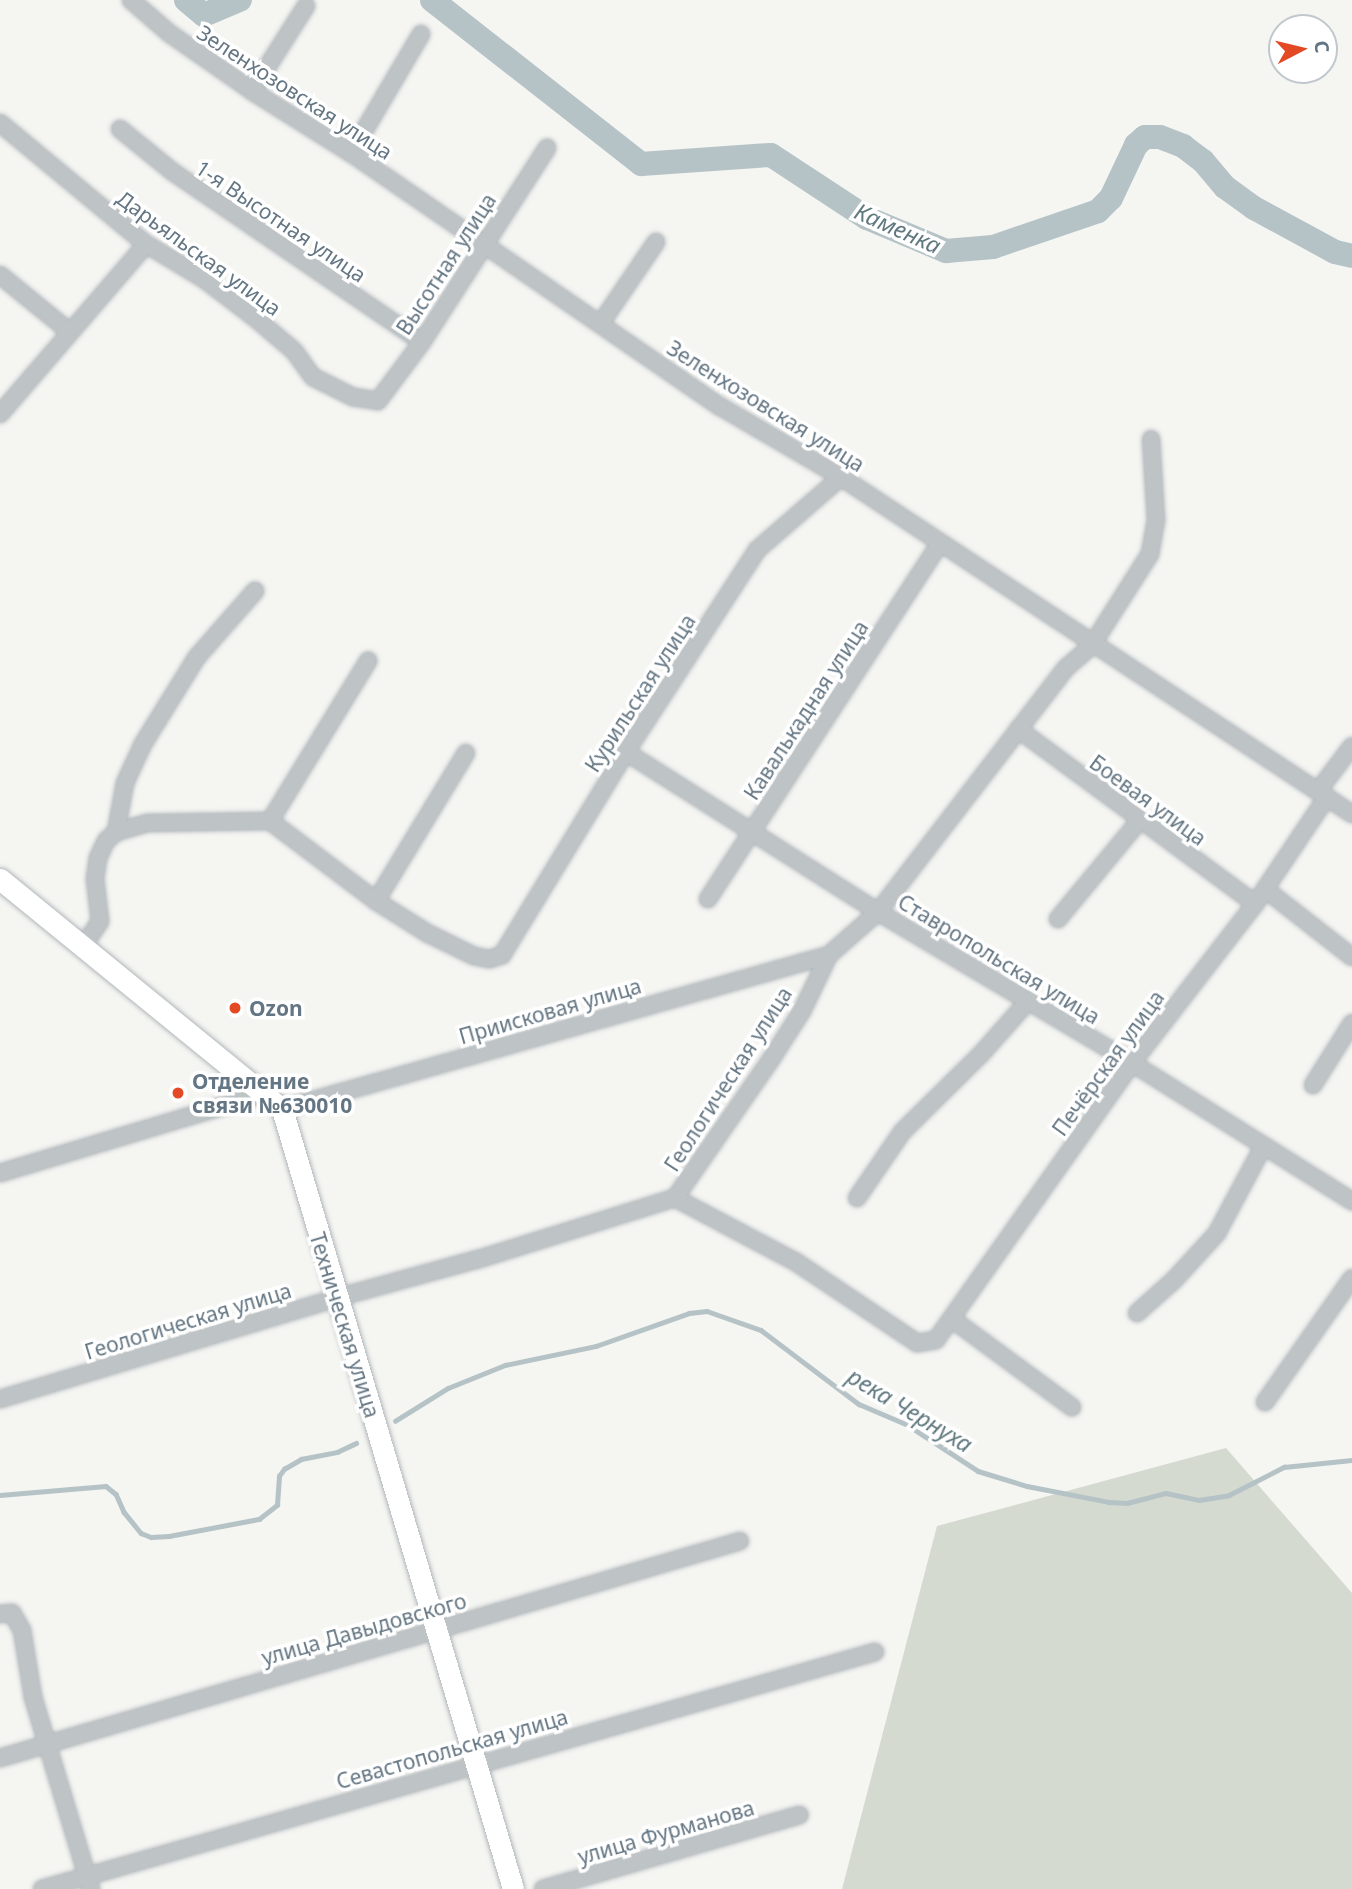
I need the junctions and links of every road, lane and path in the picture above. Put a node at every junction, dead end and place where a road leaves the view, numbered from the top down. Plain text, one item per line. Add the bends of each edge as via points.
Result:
1 (131, 0) edge
2 (306, 6) dead end
3 (421, 34) dead end
4 (252, 92) junction
5 (0, 123) edge
6 (120, 129) dead end
7 (547, 148) dead end
8 (351, 153) junction
9 (656, 242) dead end
10 (146, 244) junction
11 (484, 244) junction
12 (0, 275) edge
13 (601, 323) junction
14 (70, 332) junction
15 (422, 342) junction
16 (378, 401) joint
17 (0, 414) edge
18 (1151, 439) dead end
19 (841, 477) junction
20 (939, 544) junction
21 (255, 591) dead end
22 (1092, 645) junction
23 (368, 660) dead end
24 (1018, 729) junction
25 (1352, 746) edge
26 (626, 752) junction
27 (466, 753) dead end
28 (1322, 794) junction
29 (1352, 814) edge
30 (270, 821) junction
31 (1139, 821) junction
32 (116, 832) junction
33 (751, 832) junction
34 (1, 884) edge
35 (1265, 889) junction
36 (708, 899) dead end
37 (376, 901) junction
38 (1255, 904) junction
39 (878, 912) junction
40 (1058, 919) dead end
41 (85, 945) junction
42 (829, 955) junction
43 (1352, 957) edge
44 (1029, 1000) junction
45 (1352, 1023) edge
46 (1132, 1063) junction
47 (1313, 1085) dead end
48 (266, 1093) junction
49 (282, 1109) junction
50 (1263, 1147) junction
51 (0, 1173) edge
52 (675, 1198) junction
53 (857, 1198) dead end
54 (1352, 1201) edge
55 (1352, 1278) edge
56 (336, 1298) junction
57 (1137, 1313) dead end
58 (952, 1319) junction
59 (0, 1399) edge
60 (1265, 1402) dead end
61 (1072, 1407) dead end
62 (740, 1541) dead end
63 (6, 1613) edge
64 (436, 1629) junction
65 (875, 1652) dead end
66 (49, 1744) junction
67 (0, 1758) edge
68 (478, 1763) junction
69 (800, 1815) dead end
70 (89, 1882) edge
71 (41, 1889) edge
72 (513, 1889) edge
73 (543, 1889) edge

1 - 4 street, Зеленхозовская улица
2 - 4 street
3 - 8 street
4 - 8 street, Зеленхозовская улица
5 - 10 street, Дарьяльская улица
6 - 15 street, 1-я Высотная улица via 183,179
7 - 11 street, Высотная улица
8 - 11 street, Зеленхозовская улица
9 - 13 street
10 - 14 street
10 - 16 street, Дарьяльская улица via 254,317 294,351 313,377 352,397
11 - 13 street, Зеленхозовская улица
11 - 15 street, Высотная улица
12 - 14 street
13 - 19 street, Зеленхозовская улица via 721,407
14 - 17 street
15 - 16 street, Высотная улица
18 - 22 street, Геологическая улица via 1155,536 1150,554
19 - 20 street, Зеленхозовская улица
19 - 26 street, Курильская улица via 757,550
20 - 22 street, Зеленхозовская улица
20 - 33 street, Кавалькадная улица
21 - 32 street via 197,657 143,744 125,783
22 - 24 street, Геологическая улица via 1066,668
22 - 28 street, Зеленхозовская улица
23 - 30 street
24 - 31 street, Боевая улица
24 - 39 street, Геологическая улица
25 - 28 street, Печёрская улица
26 - 33 street, Ставропольская улица
26 - 37 street, Курильская улица via 502,955 490,959 474,956
27 - 37 street
28 - 29 street, Зеленхозовская улица
28 - 35 street, Печёрская улица
30 - 32 street via 147,823
30 - 37 street
31 - 38 street, Боевая улица
31 - 40 street
32 - 41 street via 98,858 95,879 100,920
33 - 36 street, Кавалькадная улица
33 - 39 street, Ставропольская улица
34 - 41 street, Техническая улица
35 - 38 street, Печёрская улица
35 - 43 street
38 - 46 street, Печёрская улица
39 - 42 street, Геологическая улица
39 - 44 street, Ставропольская улица
41 - 48 street, Техническая улица
42 - 49 street, Приисковая улица
42 - 52 street, Геологическая улица via 802,1011
44 - 46 street, Ставропольская улица
44 - 53 street via 982,1054 902,1132
45 - 47 street
46 - 50 street, Ставропольская улица
46 - 58 street, Печёрская улица
48 - 49 street, Техническая улица
48 - 51 street
49 - 56 street, Техническая улица
50 - 54 street, Ставропольская улица
50 - 57 street via 1217,1233
52 - 56 street, Геологическая улица
52 - 58 street, Печёрская улица via 796,1262 918,1343 936,1340
55 - 60 street
56 - 59 street, Геологическая улица
56 - 64 street, Техническая улица
58 - 61 street
62 - 64 street, улица Давыдовского
63 - 66 street via 22,1630 33,1698
64 - 66 street, улица Давыдовского
64 - 68 street, Техническая улица
65 - 68 street, Севастопольская улица
66 - 67 street, улица Давыдовского
66 - 70 street
68 - 70 street, Севастопольская улица
68 - 72 street, Техническая улица
69 - 73 street, улица Фурманова
70 - 71 street, Севастопольская улица

